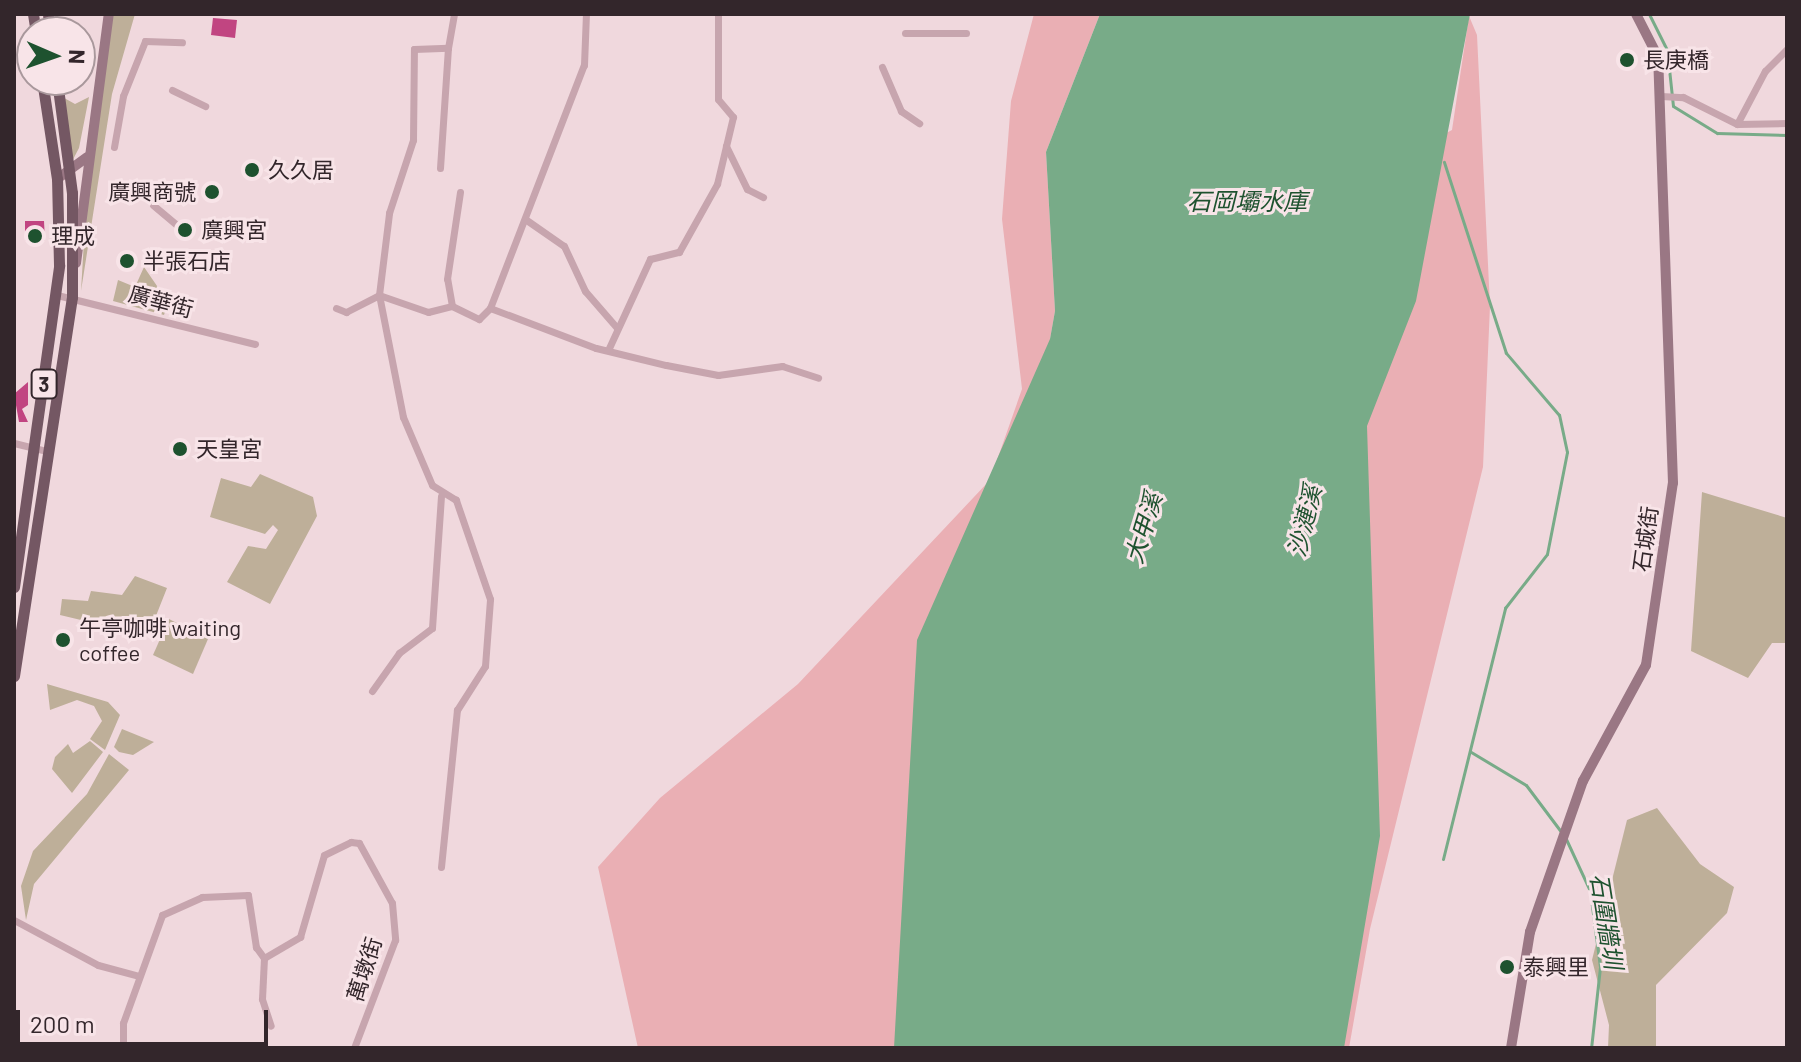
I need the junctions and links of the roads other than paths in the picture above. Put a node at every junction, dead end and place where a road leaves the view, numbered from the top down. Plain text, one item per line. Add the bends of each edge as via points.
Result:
1 (109, 14) edge
2 (454, 14) edge
3 (586, 14) edge
4 (718, 14) edge
5 (1636, 14) edge
6 (905, 33) dead end
7 (966, 33) dead end
8 (182, 42) dead end
9 (448, 48) junction
10 (1787, 49) edge
11 (882, 67) dead end
12 (172, 90) dead end
13 (45, 96) edge
14 (58, 96) edge
15 (1664, 96) junction
16 (205, 106) dead end
17 (919, 123) dead end
18 (1787, 123) edge
19 (1737, 124) junction
20 (726, 146) junction
21 (114, 147) dead end
22 (87, 157) junction
23 (440, 168) dead end
24 (63, 177) junction
25 (460, 192) dead end
26 (763, 197) dead end
27 (153, 205) dead end
28 (525, 219) junction
29 (178, 226) dead end
30 (57, 295) junction
31 (379, 295) junction
32 (72, 297) junction
33 (452, 306) junction
34 (336, 308) dead end
35 (490, 308) junction
36 (617, 328) junction
37 (255, 344) dead end
38 (609, 348) junction
39 (818, 378) dead end
40 (14, 443) edge
41 (34, 449) junction
42 (47, 451) junction
43 (441, 496) junction
44 (14, 587) edge
45 (14, 676) edge
46 (372, 691) dead end
47 (441, 867) dead end
48 (14, 920) edge
49 (264, 958) junction
50 (139, 976) junction
51 (271, 1026) dead end
52 (123, 1048) edge
53 (354, 1048) edge
54 (1511, 1048) edge

1 - 22 street
2 - 9 street
3 - 28 street via 584,65
4 - 20 street via 718,99 733,117
5 - 15 street, 石城街 via 1658,57
6 - 7 street
8 - 21 street via 145,41 123,96
9 - 23 street
9 - 31 street via 414,49 413,140 389,213
10 - 19 street via 1759,80
11 - 17 street via 901,111
12 - 16 street
13 - 24 main road, 3
14 - 24 main road, 3
15 - 19 street
15 - 54 street, 石城街 via 1674,477 1646,665 1583,781 1530,932
18 - 19 street
20 - 26 street via 747,189
20 - 36 street via 710,204 697,227 679,252 650,259
22 - 24 street
22 - 32 street
24 - 30 main road, 3
24 - 32 main road, 3
25 - 33 street via 447,279
27 - 29 street
28 - 35 street
28 - 36 street via 564,246 585,291
30 - 32 street, 廣華街
30 - 41 main road, 3
31 - 33 street via 428,312
31 - 34 street via 346,312
31 - 43 street via 403,417
32 - 37 street, 廣華街
32 - 42 main road, 3
33 - 35 street via 479,319
35 - 38 street
36 - 38 street
38 - 39 street via 718,375 782,366
40 - 41 street
41 - 42 street
41 - 44 main road, 3
42 - 45 main road, 3
43 - 46 street via 432,628 399,653
43 - 47 street via 456,500 490,603 485,666 457,710
48 - 50 street via 98,965
49 - 50 street via 256,947 248,895 202,897 162,915
49 - 51 street via 262,999
49 - 53 street, 萬墩街 via 300,937 324,855 338,845 359,843 392,903 395,940
50 - 52 street via 123,1023

